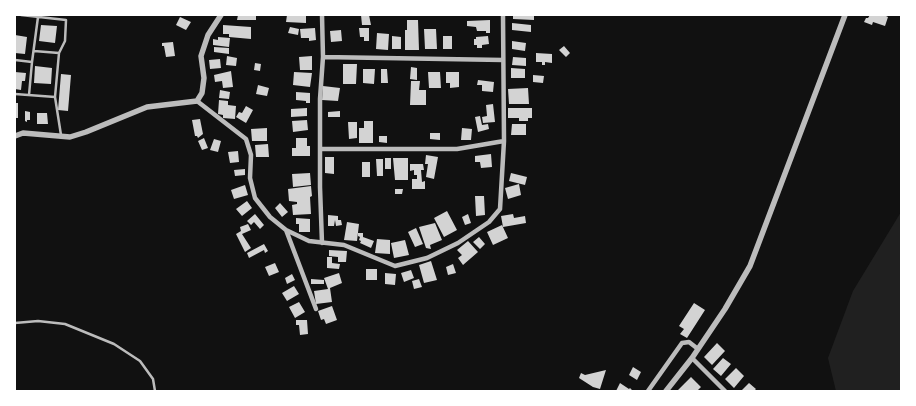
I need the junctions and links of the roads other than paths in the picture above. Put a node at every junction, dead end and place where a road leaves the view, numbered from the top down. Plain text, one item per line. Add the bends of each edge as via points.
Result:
1 (21, 15) edge
2 (222, 15) edge
3 (322, 15) edge
4 (503, 15) edge
5 (845, 15) edge
6 (38, 17) junction
7 (34, 51) junction
8 (59, 53) junction
9 (323, 57) junction
10 (15, 60) edge
11 (502, 60) junction
12 (32, 62) junction
13 (15, 94) edge
14 (29, 95) junction
15 (55, 97) junction
16 (198, 101) junction
17 (15, 136) edge
18 (61, 136) junction
19 (504, 141) junction
20 (320, 149) junction
21 (286, 230) junction
22 (322, 243) junction
23 (316, 309) dead end
24 (15, 323) edge
25 (698, 349) junction
26 (692, 358) junction
27 (155, 391) edge
28 (648, 391) edge
29 (666, 391) edge
30 (725, 391) edge

1 - 6 lane
2 - 16 street via 208,35 202,56 204,78
3 - 9 street
4 - 11 street
5 - 25 street via 750,266
6 - 7 lane
6 - 8 lane via 66,20
7 - 8 lane
7 - 12 lane
8 - 15 lane
9 - 11 street
9 - 20 street
10 - 12 lane
11 - 19 street
12 - 14 lane
13 - 14 lane
14 - 15 lane
15 - 18 lane
16 - 18 street via 147,107 86,132
16 - 21 street via 246,139 251,155 250,178 255,198
17 - 18 street via 23,133
19 - 20 street via 457,149
19 - 22 street via 500,208 488,222 458,243 427,258 395,266 344,246
20 - 22 street
21 - 22 street via 309,242
21 - 23 street
24 - 27 lane via 65,324 114,344 140,361 153,379
25 - 26 street
25 - 28 street via 689,342 682,343
26 - 29 street
26 - 30 street

